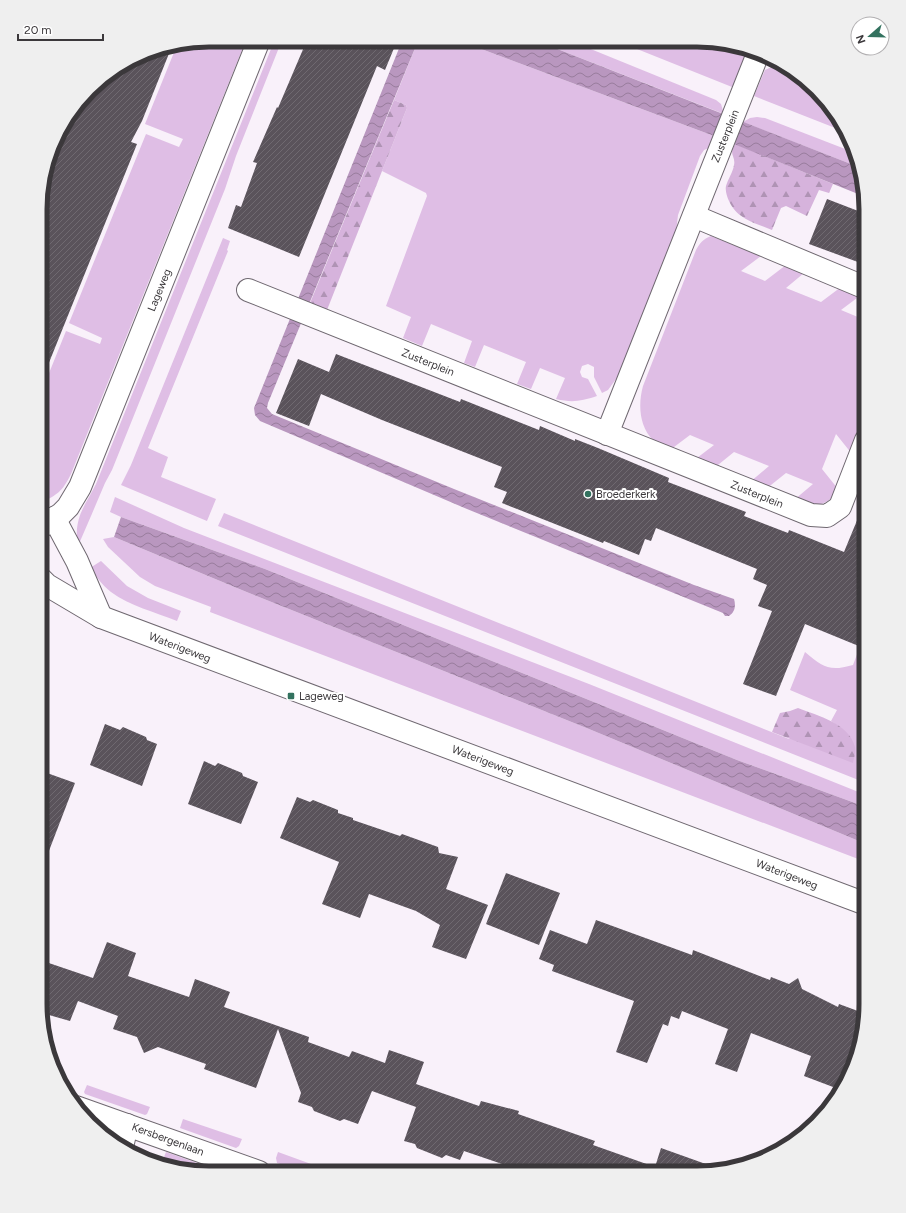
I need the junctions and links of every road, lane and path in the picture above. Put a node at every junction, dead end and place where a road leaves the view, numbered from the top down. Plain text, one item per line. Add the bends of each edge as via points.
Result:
1 (256, 47) edge
2 (756, 58) edge
3 (694, 216) junction
4 (859, 285) edge
5 (248, 290) dead end
6 (607, 434) junction
7 (859, 458) edge
8 (48, 523) edge
9 (47, 585) edge
10 (101, 617) junction
11 (859, 901) edge
12 (87, 1111) edge
13 (127, 1125) junction
14 (123, 1141) edge
15 (242, 1166) edge

1 - 8 street, Lageweg via 80,487 68,507
2 - 3 street, Zusterplein
3 - 4 street
3 - 6 street, Zusterplein
5 - 6 street, Zusterplein
6 - 7 street, Zusterplein via 811,516 827,516 840,507
8 - 10 street via 77,561
9 - 10 street, Waterigeweg
10 - 11 street, Waterigeweg
12 - 13 street, Kersbergenlaan
13 - 14 street
13 - 15 street, Kersbergenlaan

